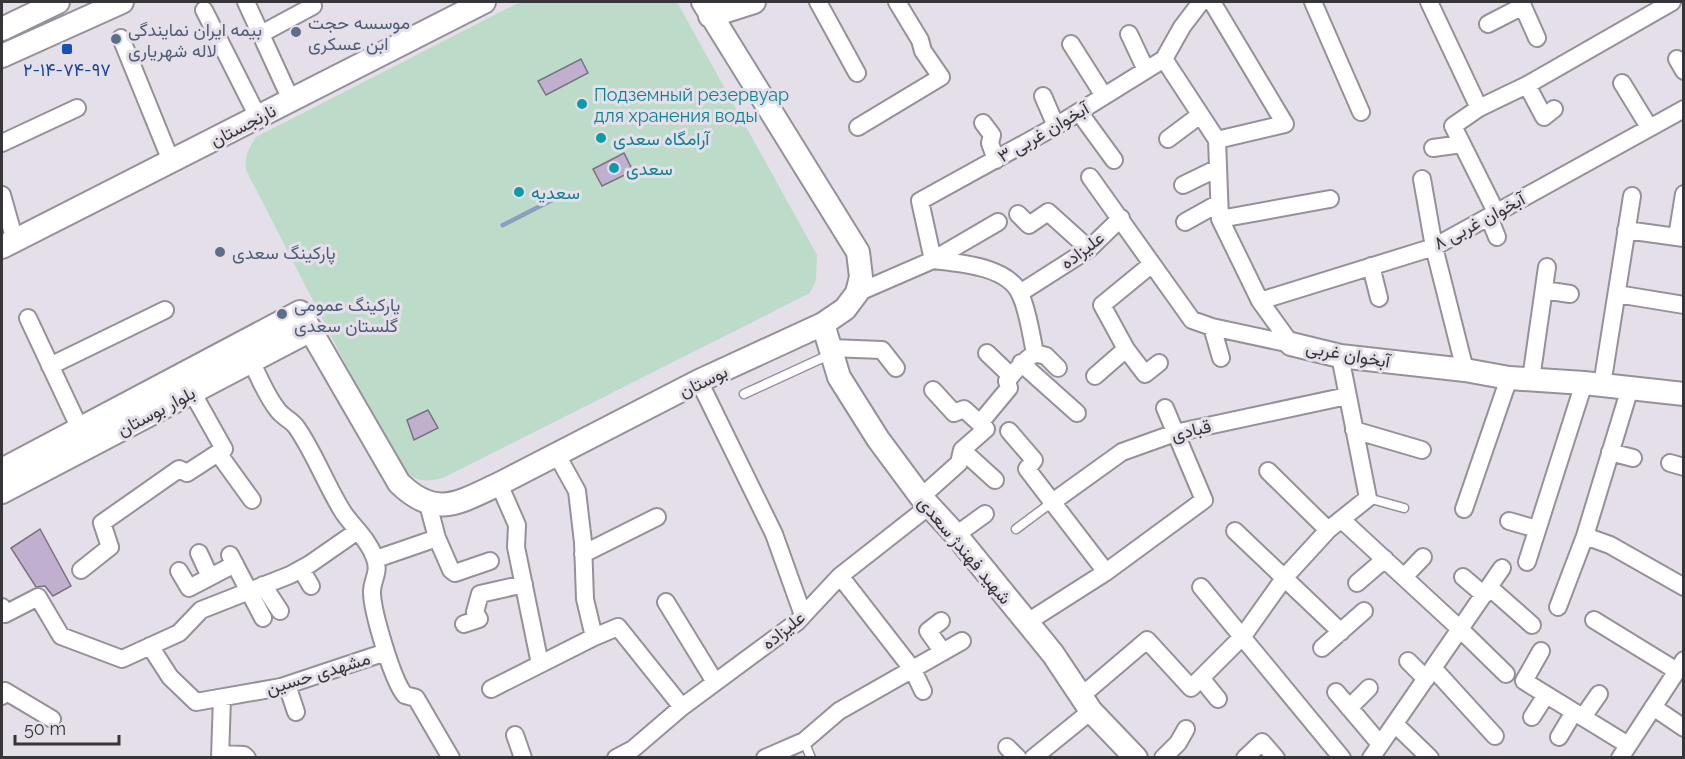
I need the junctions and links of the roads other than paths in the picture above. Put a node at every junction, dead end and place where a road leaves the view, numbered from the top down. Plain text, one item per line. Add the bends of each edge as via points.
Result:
1 (58, 2) edge
2 (122, 2) edge
3 (246, 2) edge
4 (484, 2) edge
5 (754, 2) edge
6 (818, 2) edge
7 (897, 2) edge
8 (1201, 2) edge
9 (1212, 2) edge
10 (1313, 2) edge
11 (1429, 2) edge
12 (1672, 2) edge
13 (1522, 4) edge
14 (314, 6) dead end
15 (706, 9) edge
16 (204, 10) dead end
17 (1488, 24) dead end
18 (2, 29) edge
19 (261, 34) junction
20 (1129, 34) dead end
21 (121, 38) dead end
22 (1537, 38) dead end
23 (1071, 44) dead end
24 (2, 56) edge
25 (1164, 58) junction
26 (1146, 70) junction
27 (857, 73) dead end
28 (1622, 83) dead end
29 (1527, 85) junction
30 (1043, 96) dead end
31 (1104, 96) junction
32 (291, 100) junction
33 (77, 108) dead end
34 (1479, 108) junction
35 (1554, 109) dead end
36 (1079, 112) junction
37 (1362, 112) dead end
38 (1682, 114) edge
39 (1200, 115) junction
40 (258, 117) junction
41 (983, 123) dead end
42 (1056, 126) junction
43 (858, 127) dead end
44 (1649, 127) junction
45 (1168, 139) dead end
46 (1217, 140) junction
47 (2, 143) edge
48 (1462, 144) junction
49 (1433, 148) dead end
50 (996, 160) junction
51 (1114, 160) dead end
52 (171, 161) junction
53 (1218, 168) junction
54 (1090, 177) dead end
55 (1422, 179) dead end
56 (1183, 185) dead end
57 (1683, 194) edge
58 (2, 195) edge
59 (1632, 196) dead end
60 (1330, 199) dead end
61 (1219, 211) junction
62 (1018, 214) dead end
63 (1492, 214) junction
64 (1121, 218) junction
65 (998, 222) dead end
66 (1185, 222) dead end
67 (1626, 230) junction
68 (1497, 237) dead end
69 (1680, 237) edge
70 (8, 244) edge
71 (1434, 247) junction
72 (1089, 249) junction
73 (933, 260) junction
74 (1152, 264) junction
75 (1371, 266) junction
76 (1547, 267) dead end
77 (1544, 290) junction
78 (857, 293) junction
79 (1020, 293) junction
80 (1570, 294) dead end
81 (1617, 294) junction
82 (1379, 298) dead end
83 (1260, 301) junction
84 (1683, 305) edge
85 (165, 310) dead end
86 (28, 318) dead end
87 (305, 321) junction
88 (823, 324) junction
89 (1212, 327) junction
90 (1291, 344) junction
91 (1126, 349) junction
92 (831, 351) junction
93 (987, 353) dead end
94 (1035, 353) junction
95 (1340, 356) junction
96 (1221, 358) dead end
97 (251, 361) junction
98 (1159, 363) dead end
99 (50, 366) junction
100 (896, 368) dead end
101 (1058, 368) dead end
102 (1016, 369) junction
103 (1465, 370) junction
104 (1095, 376) dead end
105 (1509, 378) junction
106 (1531, 379) junction
107 (699, 381) junction
108 (1593, 384) junction
109 (1630, 388) junction
110 (933, 390) dead end
111 (1683, 390) edge
112 (192, 392) junction
113 (744, 394) dead end
114 (1347, 396) junction
115 (1165, 408) dead end
116 (1077, 413) dead end
117 (983, 426) junction
118 (80, 429) junction
119 (1354, 430) junction
120 (1009, 431) dead end
121 (1175, 433) junction
122 (962, 450) junction
123 (1422, 450) dead end
124 (1610, 452) junction
125 (218, 453) junction
126 (557, 455) junction
127 (1633, 458) dead end
128 (2, 470) edge
129 (1268, 471) dead end
130 (995, 480) dead end
131 (499, 484) junction
132 (2, 492) edge
133 (1368, 498) junction
134 (252, 500) dead end
135 (925, 502) junction
136 (1051, 503) junction
137 (428, 504) junction
138 (1404, 508) dead end
139 (1464, 509) dead end
140 (985, 514) dead end
141 (657, 517) dead end
142 (1342, 520) junction
143 (1509, 521) dead end
144 (1016, 529) dead end
145 (1537, 529) junction
146 (1328, 530) junction
147 (1235, 531) dead end
148 (356, 532) junction
149 (956, 535) junction
150 (1586, 536) junction
151 (437, 538) junction
152 (199, 552) dead end
153 (583, 554) junction
154 (1423, 557) dead end
155 (376, 559) junction
156 (1385, 559) junction
157 (490, 561) dead end
158 (1527, 562) dead end
159 (302, 568) junction
160 (1502, 568) dead end
161 (81, 570) dead end
162 (179, 571) dead end
163 (1106, 572) junction
164 (840, 576) junction
165 (210, 577) junction
166 (1404, 577) junction
167 (1285, 578) junction
168 (1463, 578) dead end
169 (1358, 583) dead end
170 (524, 584) junction
171 (312, 586) dead end
172 (1201, 587) dead end
173 (1683, 587) edge
174 (256, 588) junction
175 (1487, 591) junction
176 (666, 602) dead end
177 (1558, 607) dead end
178 (3, 611) edge
179 (280, 611) dead end
180 (1364, 611) dead end
181 (803, 615) junction
182 (263, 618) dead end
183 (1594, 620) dead end
184 (941, 621) dead end
185 (1026, 623) junction
186 (464, 624) dead end
187 (1532, 625) dead end
188 (1460, 629) junction
189 (1341, 632) junction
190 (1243, 636) junction
191 (594, 637) junction
192 (962, 641) dead end
193 (150, 646) junction
194 (1322, 648) dead end
195 (1540, 651) dead end
196 (386, 652) junction
197 (943, 652) junction
198 (1408, 661) dead end
199 (540, 664) junction
200 (1680, 666) edge
201 (913, 670) junction
202 (1430, 674) junction
203 (1506, 674) dead end
204 (715, 682) junction
205 (1196, 683) junction
206 (287, 685) junction
207 (1370, 688) dead end
208 (491, 689) dead end
209 (923, 691) dead end
210 (1336, 692) dead end
211 (1599, 694) dead end
212 (1546, 695) junction
213 (2, 696) edge
214 (222, 698) junction
215 (1218, 699) dead end
216 (1086, 704) junction
217 (682, 707) junction
218 (1653, 707) junction
219 (1350, 708) junction
220 (296, 712) dead end
221 (1579, 715) junction
222 (1532, 717) dead end
223 (52, 719) dead end
224 (1395, 724) junction
225 (1683, 728) edge
226 (1186, 729) dead end
227 (516, 735) dead end
228 (1495, 736) dead end
229 (1559, 737) dead end
230 (804, 741) junction
231 (1375, 751) edge
232 (1624, 751) edge
233 (635, 753) edge
234 (1043, 755) edge
235 (220, 756) edge
236 (247, 758) edge
237 (451, 758) edge
238 (523, 758) edge
239 (616, 758) edge
240 (765, 758) edge
241 (811, 758) edge
242 (1136, 758) edge
243 (1163, 758) edge
244 (1245, 758) edge
245 (1276, 758) edge
246 (1342, 758) edge
247 (1430, 758) edge

1 - 18 street
2 - 24 street
3 - 19 street
4 - 32 street, نارنجستان
5 - 15 street
6 - 27 street
7 - 43 street via 941,77
8 - 25 street
9 - 46 street via 1285,123
10 - 37 street
11 - 34 street
12 - 29 street
13 - 17 street
13 - 22 street
14 - 19 street
15 - 78 street via 858,252 861,277
16 - 40 street
19 - 32 street
20 - 26 street
21 - 52 street
23 - 31 street
25 - 26 street, آبخوان غربی ۳
25 - 39 street
26 - 31 street, آبخوان غربی ۳
28 - 44 street
29 - 34 street
29 - 35 street via 1544,117
30 - 42 street
31 - 36 street, آبخوان غربی ۳
32 - 40 street, نارنجستان
33 - 47 street
34 - 48 street via 1453,126
36 - 42 street, آبخوان غربی ۳
36 - 51 street
38 - 44 street, آبخوان غربی ۸
39 - 45 street
39 - 46 street
40 - 52 street, نارنجستان
41 - 50 street via 992,135 990,143
42 - 50 street, آبخوان غربی ۳
44 - 63 street, آبخوان غربی ۸
46 - 53 street, آبخوان غربی
48 - 49 street
48 - 63 street
50 - 73 street, آبخوان غربی ۳ via 920,201
52 - 70 street, نارنجستان
53 - 56 street
53 - 61 street, آبخوان غربی
54 - 64 street
55 - 71 street
57 - 69 street
58 - 70 street
59 - 67 street
60 - 61 street
61 - 66 street
61 - 83 street, آبخوان غربی
62 - 72 street via 1029,225 1048,212
63 - 68 street
63 - 71 street, آبخوان غربی ۸
64 - 72 street, علیزاده
64 - 74 street
65 - 73 street
67 - 69 street
67 - 81 street
71 - 75 street, آبخوان غربی ۸
71 - 103 street
72 - 79 street, علیزاده
73 - 78 street
73 - 79 street via 976,266 1008,278
74 - 89 street via 1192,320
74 - 91 street via 1102,305
75 - 82 street
75 - 83 street, آبخوان غربی ۸
76 - 77 street
77 - 80 street
77 - 106 street
78 - 88 street, بوستان via 845,309
79 - 94 street
81 - 84 street
81 - 108 street
83 - 90 street, آبخوان غربی
85 - 99 street
86 - 99 street
87 - 97 street, بلوار بوستان
87 - 118 street, بلوار بوستان
87 - 137 street via 399,483
88 - 92 street, شهید فهندژ سعدی
88 - 107 street, بوستان
89 - 90 street
89 - 96 street
90 - 95 street, آبخوان غربی
91 - 98 street via 1145,374
91 - 104 street
92 - 100 street via 882,350
92 - 113 lane
92 - 135 street, شهید فهندژ سعدی via 839,377
93 - 102 street
94 - 101 street via 1046,356
94 - 102 street, علیزاده
95 - 103 street, آبخوان غربی
95 - 114 street
97 - 112 street, بلوار بوستان
97 - 148 street via 278,411 296,426
99 - 118 street
102 - 116 street
102 - 117 street, علیزاده via 1007,381 1009,388
103 - 105 street, آبخوان غربی
105 - 106 street, آبخوان غربی
105 - 139 street
106 - 108 street, آبخوان غربی
107 - 126 street, بوستان
107 - 181 street via 774,534
108 - 109 street, آبخوان غربی
108 - 145 street
109 - 111 street, آبخوان غربی
109 - 124 street
110 - 117 street via 954,413 964,409
112 - 125 street via 224,449
112 - 132 street, بلوار بوستان
114 - 119 street
114 - 121 street, قبادی
115 - 121 street
117 - 122 street, علیزاده
118 - 128 street, بلوار بوستان
119 - 123 street
119 - 133 street
120 - 136 street via 1034,460 1027,469
121 - 136 street, قبادی via 1131,440 1122,452
121 - 163 street via 1204,500
122 - 130 street
122 - 135 street, علیزاده via 959,463
124 - 127 street
124 - 150 street
125 - 134 street
125 - 161 street via 187,473 179,469 102,523 110,548
126 - 131 street, بوستان
126 - 153 street via 577,491
129 - 146 street
131 - 137 street, بوستان via 469,498
131 - 170 street via 517,525 516,547
133 - 138 lane
133 - 142 street
135 - 149 street, شهید فهندژ سعدی
135 - 164 street, علیزاده
136 - 144 lane
136 - 163 street
137 - 151 street
140 - 149 street
141 - 153 street
142 - 146 street
142 - 156 street
143 - 145 street
145 - 158 street
146 - 167 street
147 - 167 street
148 - 155 street via 368,542
148 - 159 street
149 - 185 street, شهید فهندژ سعدی
150 - 173 street via 1610,545
150 - 177 street
151 - 155 street
151 - 157 street via 455,573
152 - 165 street
153 - 191 street via 585,599
154 - 166 street
155 - 196 street via 377,576 372,590
156 - 166 street
156 - 169 street
159 - 171 street
159 - 174 street
160 - 175 street
162 - 165 street via 189,588
163 - 185 street
164 - 181 street, علیزاده
164 - 201 street
165 - 174 street via 233,559
166 - 188 street
167 - 189 street
167 - 190 street
168 - 175 street
170 - 186 street via 480,594 475,612 478,619
170 - 199 street
172 - 190 street
174 - 179 street
174 - 182 street
174 - 193 street via 201,610 179,633
175 - 187 street
175 - 188 street
176 - 204 street
178 - 193 street via 38,597 61,636 122,659
180 - 189 street
181 - 204 street, علیزاده
183 - 200 street
184 - 197 street via 928,631
185 - 216 street, شهید فهندژ سعدی via 1053,654
188 - 202 street
188 - 203 street
189 - 194 street
190 - 205 street
190 - 246 street
191 - 199 street
191 - 217 street via 618,627
192 - 197 street
193 - 214 street, مشهدی حسین via 170,677 196,702
195 - 212 street via 1524,681
196 - 206 street, مشهدی حسین
196 - 237 street, مشهدی حسین via 402,693 416,698
197 - 201 street
198 - 202 street
199 - 208 street
200 - 218 street
201 - 209 street
201 - 230 street via 839,711
202 - 224 street
202 - 228 street
204 - 217 street, علیزاده
205 - 215 street
205 - 216 street via 1147,640
206 - 214 street, مشهدی حسین
206 - 220 street
207 - 219 street
210 - 219 street
211 - 221 street
212 - 221 street
212 - 222 street
213 - 223 street via 5,691
214 - 235 street
216 - 234 street
216 - 242 street, شهید فهندژ سعدی
217 - 233 street, علیزاده
218 - 225 street
218 - 232 street
219 - 231 street
221 - 229 street
221 - 232 street
224 - 231 street
224 - 247 street
226 - 243 street
227 - 238 street
230 - 240 street
230 - 241 lane
233 - 239 street, علیزاده
235 - 236 street
244 - 245 street via 1262,742

